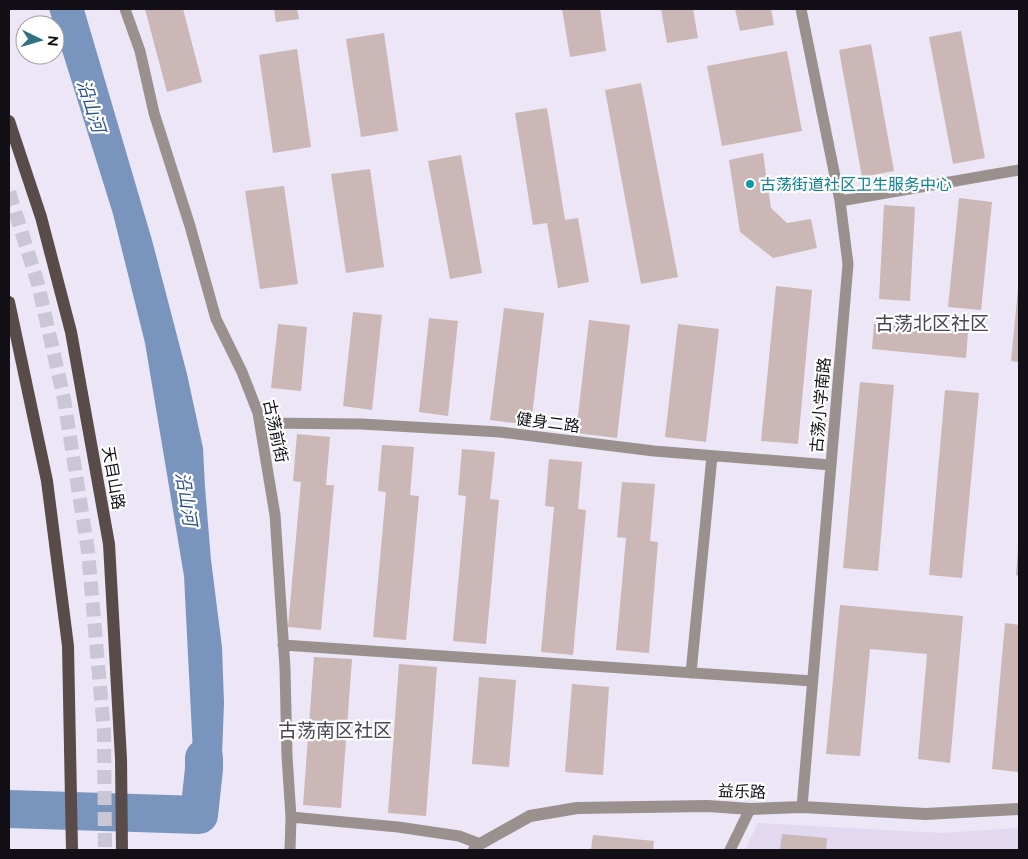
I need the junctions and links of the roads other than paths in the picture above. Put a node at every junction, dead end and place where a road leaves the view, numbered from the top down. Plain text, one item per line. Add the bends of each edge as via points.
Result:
1 (125, 9) edge
2 (801, 9) edge
3 (9, 121) edge
4 (1019, 170) edge
5 (840, 201) junction
6 (9, 302) edge
7 (260, 423) junction
8 (712, 456) junction
9 (831, 465) junction
10 (283, 645) junction
11 (691, 673) junction
12 (812, 681) junction
13 (802, 808) junction
14 (750, 809) junction
15 (1019, 809) edge
16 (291, 817) junction
17 (477, 847) edge
18 (72, 850) edge
19 (122, 850) edge
20 (290, 850) edge
21 (730, 850) edge

1 - 7 lane, 古荡前街 via 140,50 154,113 216,319 242,372
2 - 5 lane, 古荡小学南路
3 - 19 main road, 天目山路 via 41,217 72,332 109,544 121,759
4 - 5 lane
5 - 9 lane, 古荡小学南路 via 848,264
6 - 18 main road via 47,481 68,646
7 - 8 lane, 健身二路 via 361,424 500,432
7 - 10 lane, 古荡前街 via 275,516
8 - 9 lane, 健身二路
8 - 11 lane
9 - 12 lane, 古荡小学南路
10 - 11 lane
10 - 16 lane, 古荡前街
11 - 12 lane
12 - 13 lane, 古荡小学南路
13 - 14 street, 益乐路
13 - 15 street, 益乐路 via 925,814
14 - 17 street, 益乐路 via 708,806 577,808 530,816
14 - 21 lane
16 - 17 lane via 460,836
16 - 20 lane, 古荡前街

